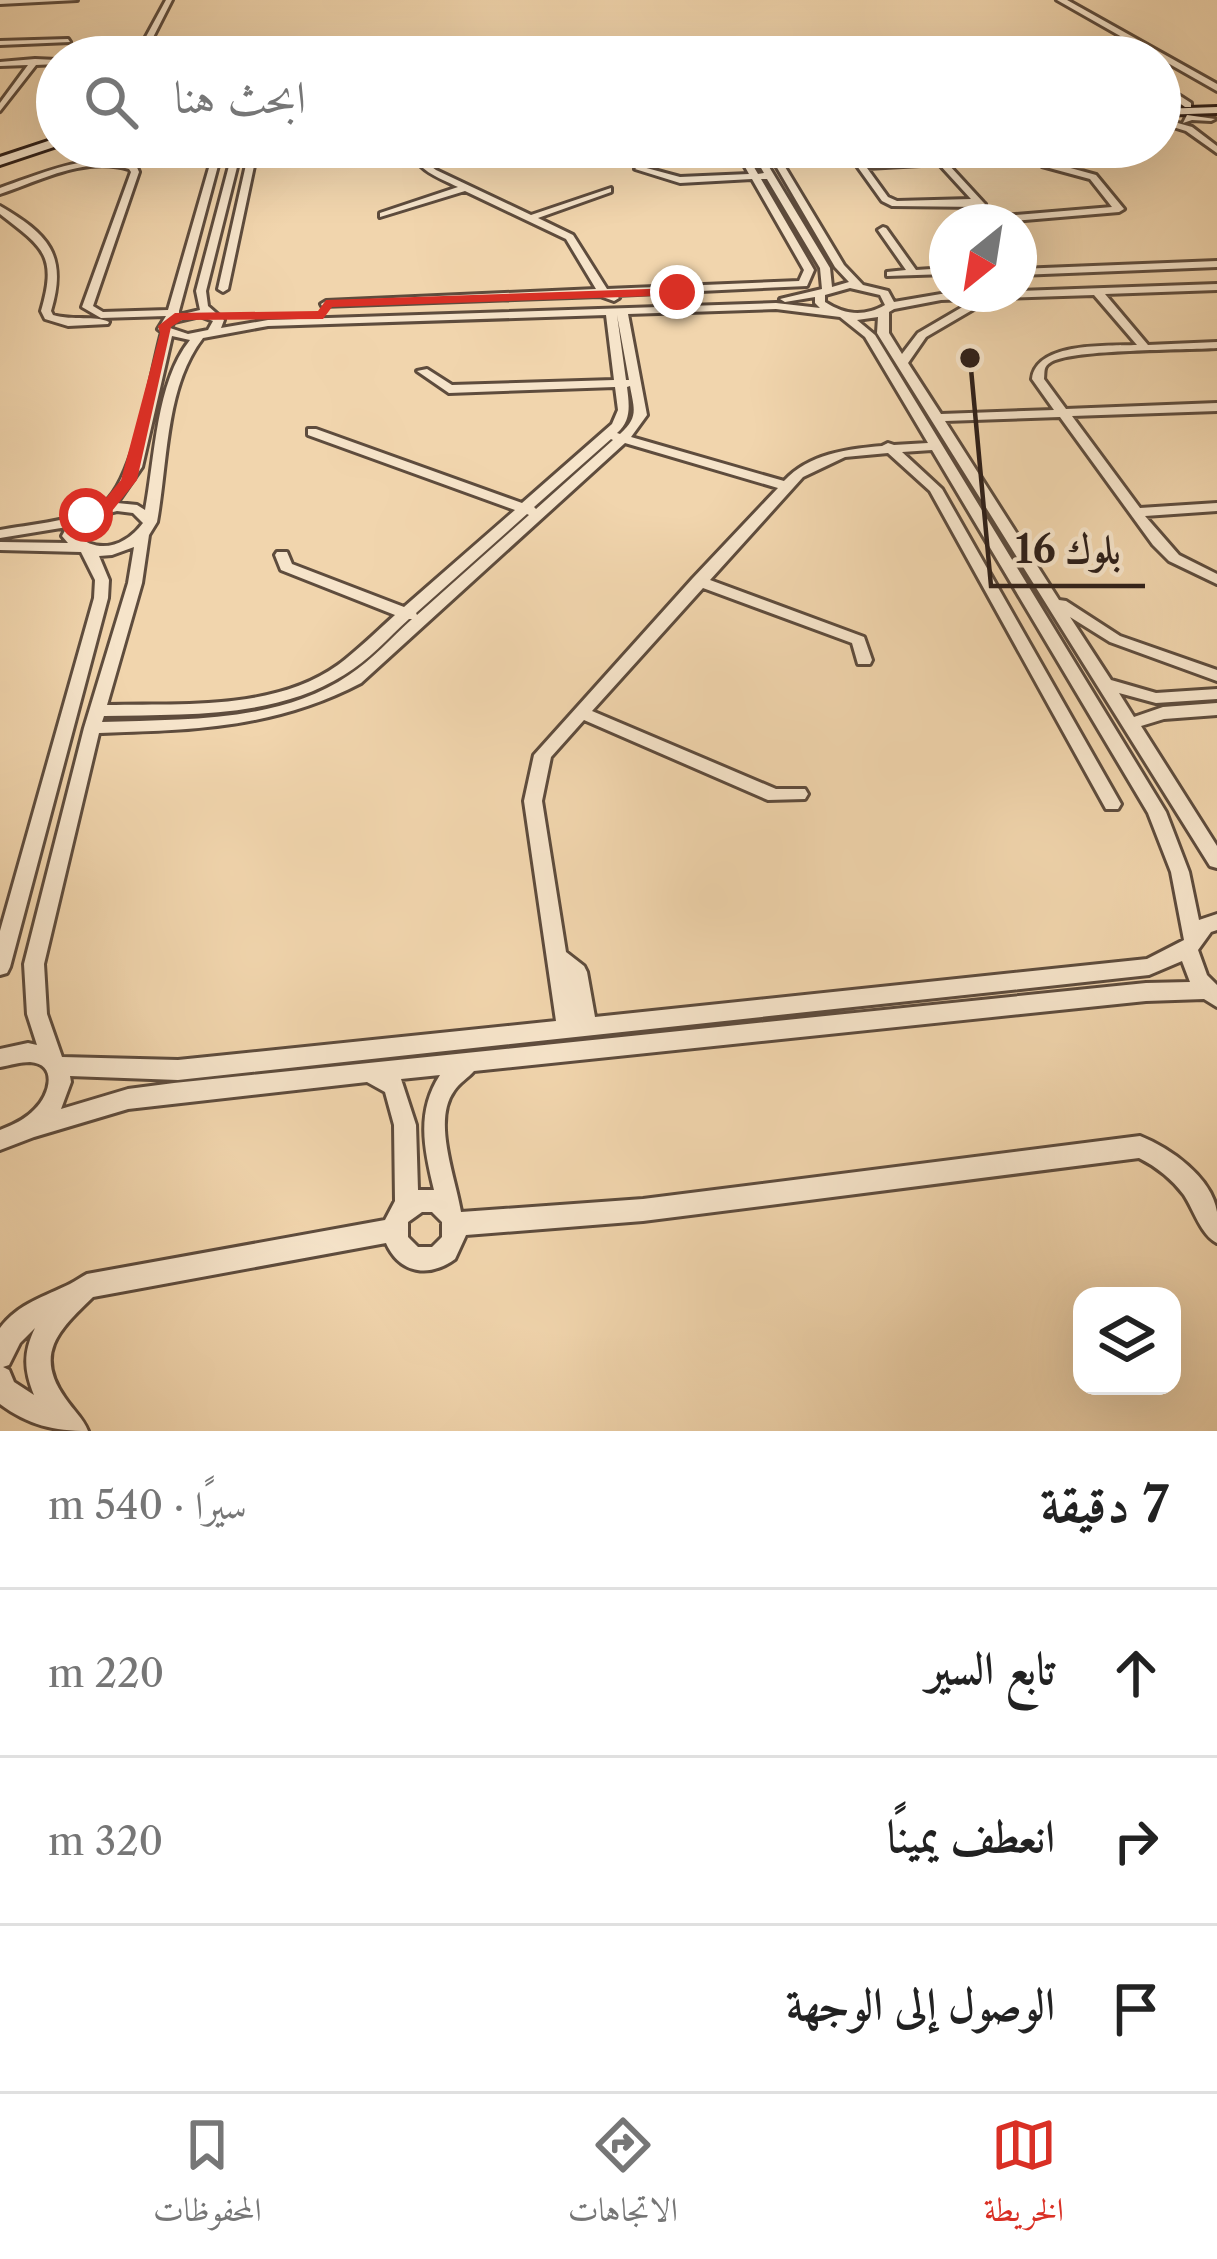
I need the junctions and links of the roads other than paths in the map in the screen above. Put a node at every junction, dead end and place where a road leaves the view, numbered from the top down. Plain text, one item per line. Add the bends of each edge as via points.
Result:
1 (74, 0) edge
2 (155, 0) edge
3 (169, 0) edge
4 (1048, 0) edge
5 (1060, 0) edge
6 (0, 2) edge
7 (139, 36) edge
8 (150, 36) edge
9 (1114, 36) edge
10 (1124, 36) edge
11 (36, 42) edge
12 (0, 43) edge
13 (34, 62) joint
14 (0, 63) edge
15 (1181, 68) edge
16 (1181, 80) edge
17 (1217, 88) edge
18 (14, 89) junction
19 (0, 90) edge
20 (1181, 100) edge
21 (1188, 105) junction
22 (1181, 107) edge
23 (0, 109) edge
24 (1216, 109) edge
25 (1181, 112) edge
26 (1181, 119) edge
27 (1186, 121) junction
28 (1181, 125) edge
29 (1217, 139) edge
30 (36, 147) edge
31 (1217, 150) edge
32 (0, 158) edge
33 (70, 168) edge
34 (133, 168) edge
35 (213, 168) edge
36 (232, 168) edge
37 (428, 168) edge
38 (752, 168) edge
39 (767, 168) edge
40 (782, 168) edge
41 (863, 168) edge
42 (948, 168) edge
43 (1065, 168) edge
44 (1104, 168) edge
45 (639, 169) dead end
46 (249, 170) joint
47 (231, 171) junction
48 (757, 176) junction
49 (773, 176) junction
50 (1093, 177) junction
51 (467, 187) junction
52 (608, 190) dead end
53 (0, 191) edge
54 (978, 202) joint
55 (0, 209) edge
56 (382, 215) dead end
57 (1037, 215) edge
58 (532, 217) junction
59 (884, 230) dead end
60 (229, 262) junction
61 (208, 263) junction
62 (1217, 264) edge
63 (1037, 271) edge
64 (929, 272) edge
65 (913, 273) junction
66 (891, 274) dead end
67 (1217, 283) edge
68 (859, 285) junction
69 (1037, 286) edge
70 (874, 289) junction
71 (929, 289) edge
72 (224, 290) dead end
73 (824, 291) junction
74 (1092, 292) junction
75 (612, 306) junction
76 (87, 307) junction
77 (325, 309) junction
78 (888, 309) junction
79 (46, 311) junction
80 (961, 312) edge
81 (840, 314) junction
82 (131, 318) junction
83 (170, 322) junction
84 (210, 324) junction
85 (1217, 345) edge
86 (1138, 348) junction
87 (902, 363) junction
88 (423, 371) dead end
89 (627, 383) junction
90 (1217, 407) edge
91 (1060, 410) junction
92 (933, 414) junction
93 (312, 432) dead end
94 (616, 437) junction
95 (936, 446) junction
96 (888, 447) junction
97 (786, 486) junction
98 (990, 501) junction
99 (970, 502) junction
100 (1217, 507) edge
101 (107, 508) junction
102 (534, 512) junction
103 (1136, 512) junction
104 (77, 520) junction
105 (147, 529) junction
106 (0, 534) edge
107 (0, 546) edge
108 (84, 549) junction
109 (282, 555) dead end
110 (1217, 580) edge
111 (698, 581) junction
112 (1052, 597) junction
113 (414, 617) junction
114 (864, 659) dead end
115 (1217, 676) edge
116 (1106, 684) junction
117 (1217, 694) edge
118 (1217, 710) edge
119 (580, 712) junction
120 (95, 719) junction
121 (1130, 724) junction
122 (799, 794) dead end
123 (1112, 804) dead end
124 (1217, 861) edge
125 (1217, 922) edge
126 (1190, 943) junction
127 (0, 967) edge
128 (1212, 994) edge
129 (577, 1025) junction
130 (0, 1058) edge
131 (56, 1063) junction
132 (476, 1063) junction
133 (369, 1073) junction
134 (34, 1127) junction
135 (1, 1141) edge
136 (453, 1217) junction
137 (401, 1219) junction
138 (1217, 1231) edge
139 (87, 1286) junction
140 (0, 1356) edge
141 (0, 1379) edge
142 (71, 1426) edge

1 - 6 street
2 - 7 street
3 - 8 street
4 - 9 street
5 - 10 street
11 - 12 street
13 - 14 street
13 - 18 street
15 - 17 street
16 - 24 street
18 - 19 street
18 - 23 street
20 - 21 street
21 - 22 main road
21 - 24 main road
24 - 25 main road
24 - 27 street
26 - 27 street
27 - 29 street
28 - 31 street
30 - 32 main road
33 - 53 street
34 - 76 street
35 - 83 street
36 - 47 street
37 - 51 street
38 - 48 street
39 - 49 street
40 - 68 street
41 - 54 street via 889,202
42 - 54 street
43 - 50 street
44 - 50 street
45 - 48 street via 674,179
46 - 47 street
46 - 60 street
47 - 61 street
48 - 49 street
48 - 75 street via 809,270 806,282
49 - 73 street via 825,268
50 - 57 street via 1119,209
51 - 56 street
51 - 58 street
52 - 58 street
55 - 79 street via 54,259
58 - 75 street via 580,248
59 - 65 street
60 - 61 street
60 - 72 street
61 - 84 street via 200,299
62 - 63 street
64 - 65 street
65 - 66 street
67 - 69 street
67 - 74 street
68 - 70 street
68 - 73 street
70 - 71 street
70 - 78 street via 890,298
73 - 75 street
73 - 81 street via 820,304
74 - 78 street via 920,298
74 - 86 street
75 - 77 street
75 - 77 street via 525,293 336,298
75 - 81 street
75 - 84 street
75 - 89 street
76 - 79 street
76 - 82 street
77 - 84 street
78 - 81 street
78 - 87 street via 884,333
79 - 82 street via 68,323
80 - 87 street via 922,335
81 - 95 street via 869,335
82 - 83 street
83 - 84 street
83 - 84 street via 190,313
83 - 101 street via 134,467
84 - 105 street via 179,363
85 - 86 street
86 - 91 street via 1048,359 1038,379
87 - 92 street
88 - 89 street via 449,389
89 - 94 street via 640,415
90 - 91 street
91 - 92 street
91 - 103 street
92 - 98 street
93 - 102 street
94 - 97 street
94 - 102 street
95 - 96 street
95 - 99 street
96 - 97 street via 817,462
96 - 123 street via 935,488
97 - 111 street
98 - 99 street
98 - 112 street
99 - 126 street via 1157,812 1180,872
100 - 103 street
101 - 104 street
101 - 105 street via 137,509
102 - 113 street
103 - 110 street via 1174,558
104 - 106 street
104 - 108 street via 69,536
105 - 108 street via 112,550
105 - 120 street
107 - 108 street
108 - 127 street via 102,580 100,598
109 - 113 street via 286,567
111 - 114 street via 859,640
111 - 119 street
112 - 115 street via 1115,639
112 - 116 street
113 - 120 street via 333,692 281,712
116 - 117 street via 1156,698
116 - 121 street
118 - 121 street
119 - 122 street via 774,795
119 - 129 street via 543,755 533,801 555,955 577,972
120 - 131 street via 34,964 37,1014
121 - 124 street
125 - 126 street
126 - 128 street via 1192,970
126 - 129 street via 1149,967
128 - 132 street via 1125,994
129 - 131 street via 178,1070
130 - 131 street via 38,1052
131 - 134 street via 56,1103
132 - 133 street
132 - 136 street via 449,1076 437,1099 433,1126
133 - 134 street via 128,1099
133 - 137 street via 394,1086 401,1103
134 - 135 street
136 - 137 street via 425,1200
136 - 137 street via 448,1247 426,1260 403,1252
136 - 138 street via 643,1210 1140,1147 1166,1157 1192,1184
137 - 139 street
139 - 140 street via 24,1316
139 - 142 street via 50,1320 35,1364
141 - 142 street via 22,1404

